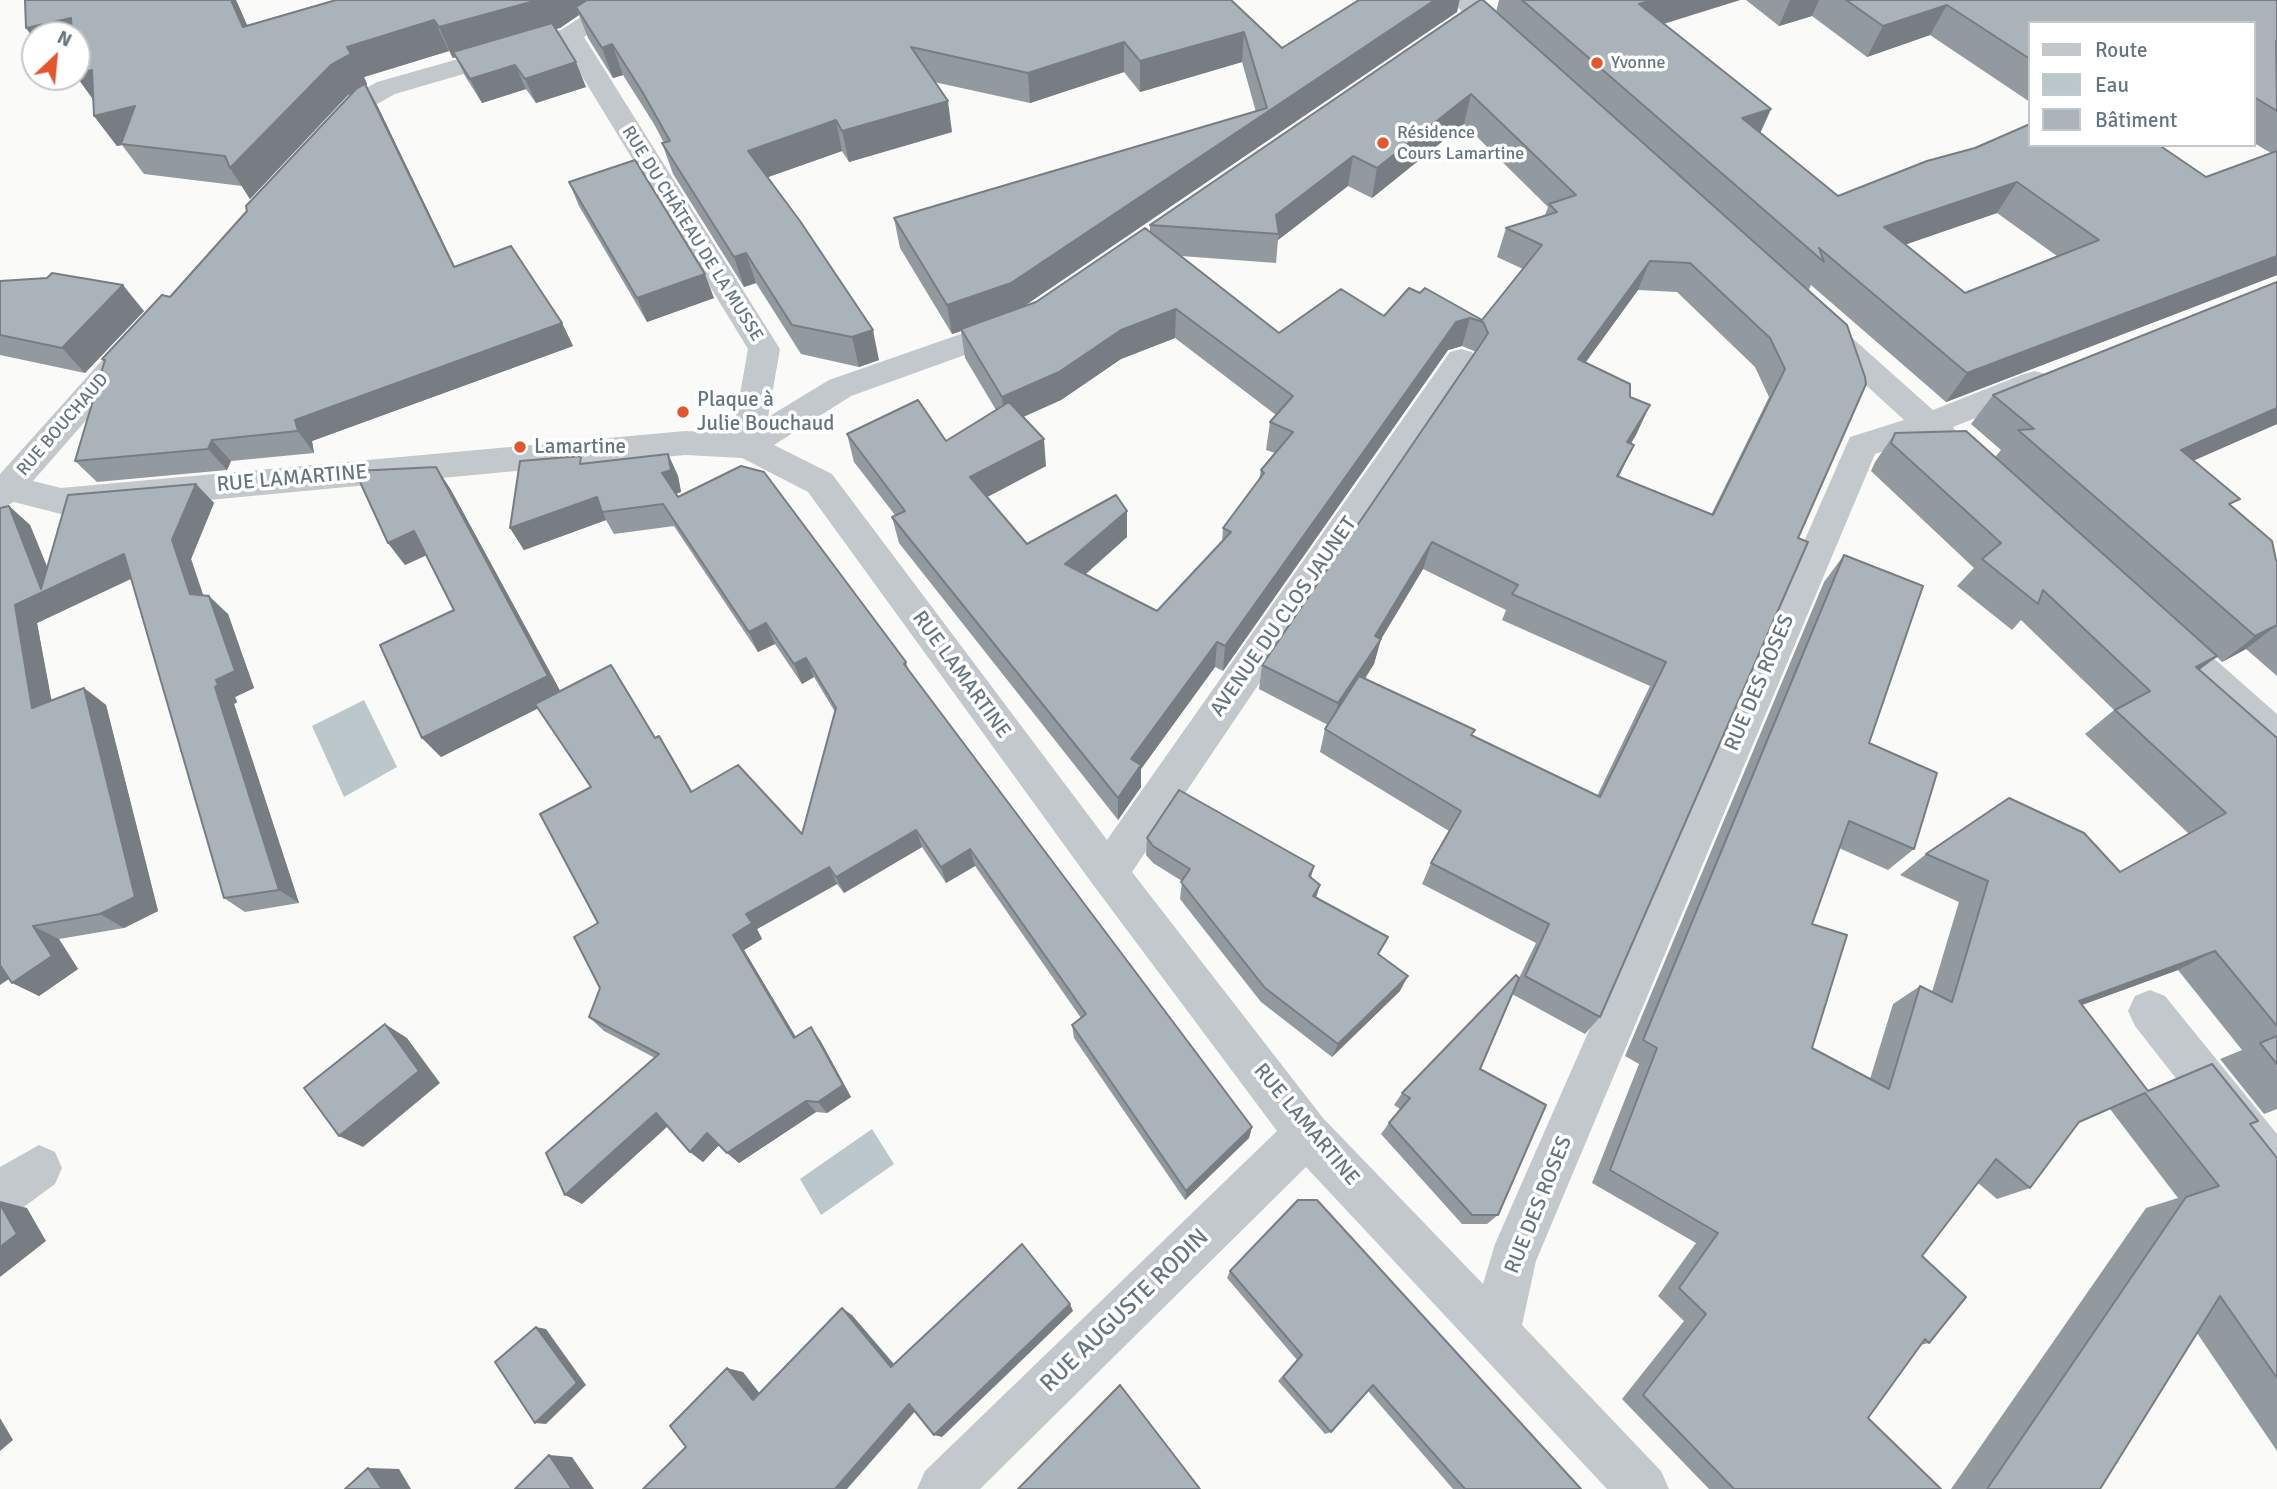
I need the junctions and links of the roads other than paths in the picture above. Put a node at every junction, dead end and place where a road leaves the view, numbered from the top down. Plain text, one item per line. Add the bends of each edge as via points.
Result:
1 (658, 0) edge
2 (1473, 10) edge
3 (570, 35) junction
4 (1529, 60) edge
5 (313, 153) edge
6 (1796, 303) edge
7 (1038, 315) edge
8 (154, 324) edge
9 (1461, 360) dead end
10 (2072, 368) edge
11 (1928, 424) junction
12 (747, 446) junction
13 (1969, 461) edge
14 (3, 488) edge
15 (2144, 618) edge
16 (2277, 738) edge
17 (1108, 873) junction
18 (2150, 1011) dead end
19 (1307, 1134) junction
20 (39, 1168) dead end
21 (2277, 1171) edge
22 (0, 1195) edge
23 (1496, 1333) junction
24 (943, 1489) edge
25 (1643, 1489) edge

1 - 3 street via 593,20
2 - 4 street
3 - 5 street via 386,88 359,103
3 - 12 street, RUE DU CHÂTEAU DE LA MUSSE via 764,348
6 - 11 street
7 - 12 street via 840,388
8 - 14 street, RUE BOUCHAUD
9 - 17 street, AVENUE DU CLOS JAUNET
10 - 11 street, RUE DES ROSES
11 - 13 street
11 - 23 street, RUE DES ROSES via 1862,446 1513,1261
12 - 14 street, RUE LAMARTINE via 685,443 61,501
12 - 17 street, RUE LAMARTINE via 820,483
15 - 16 street
17 - 19 street, RUE LAMARTINE
18 - 21 street
19 - 23 street, RUE LAMARTINE
19 - 24 street, RUE AUGUSTE RODIN
20 - 22 street
23 - 25 street, RUE LAMARTINE

